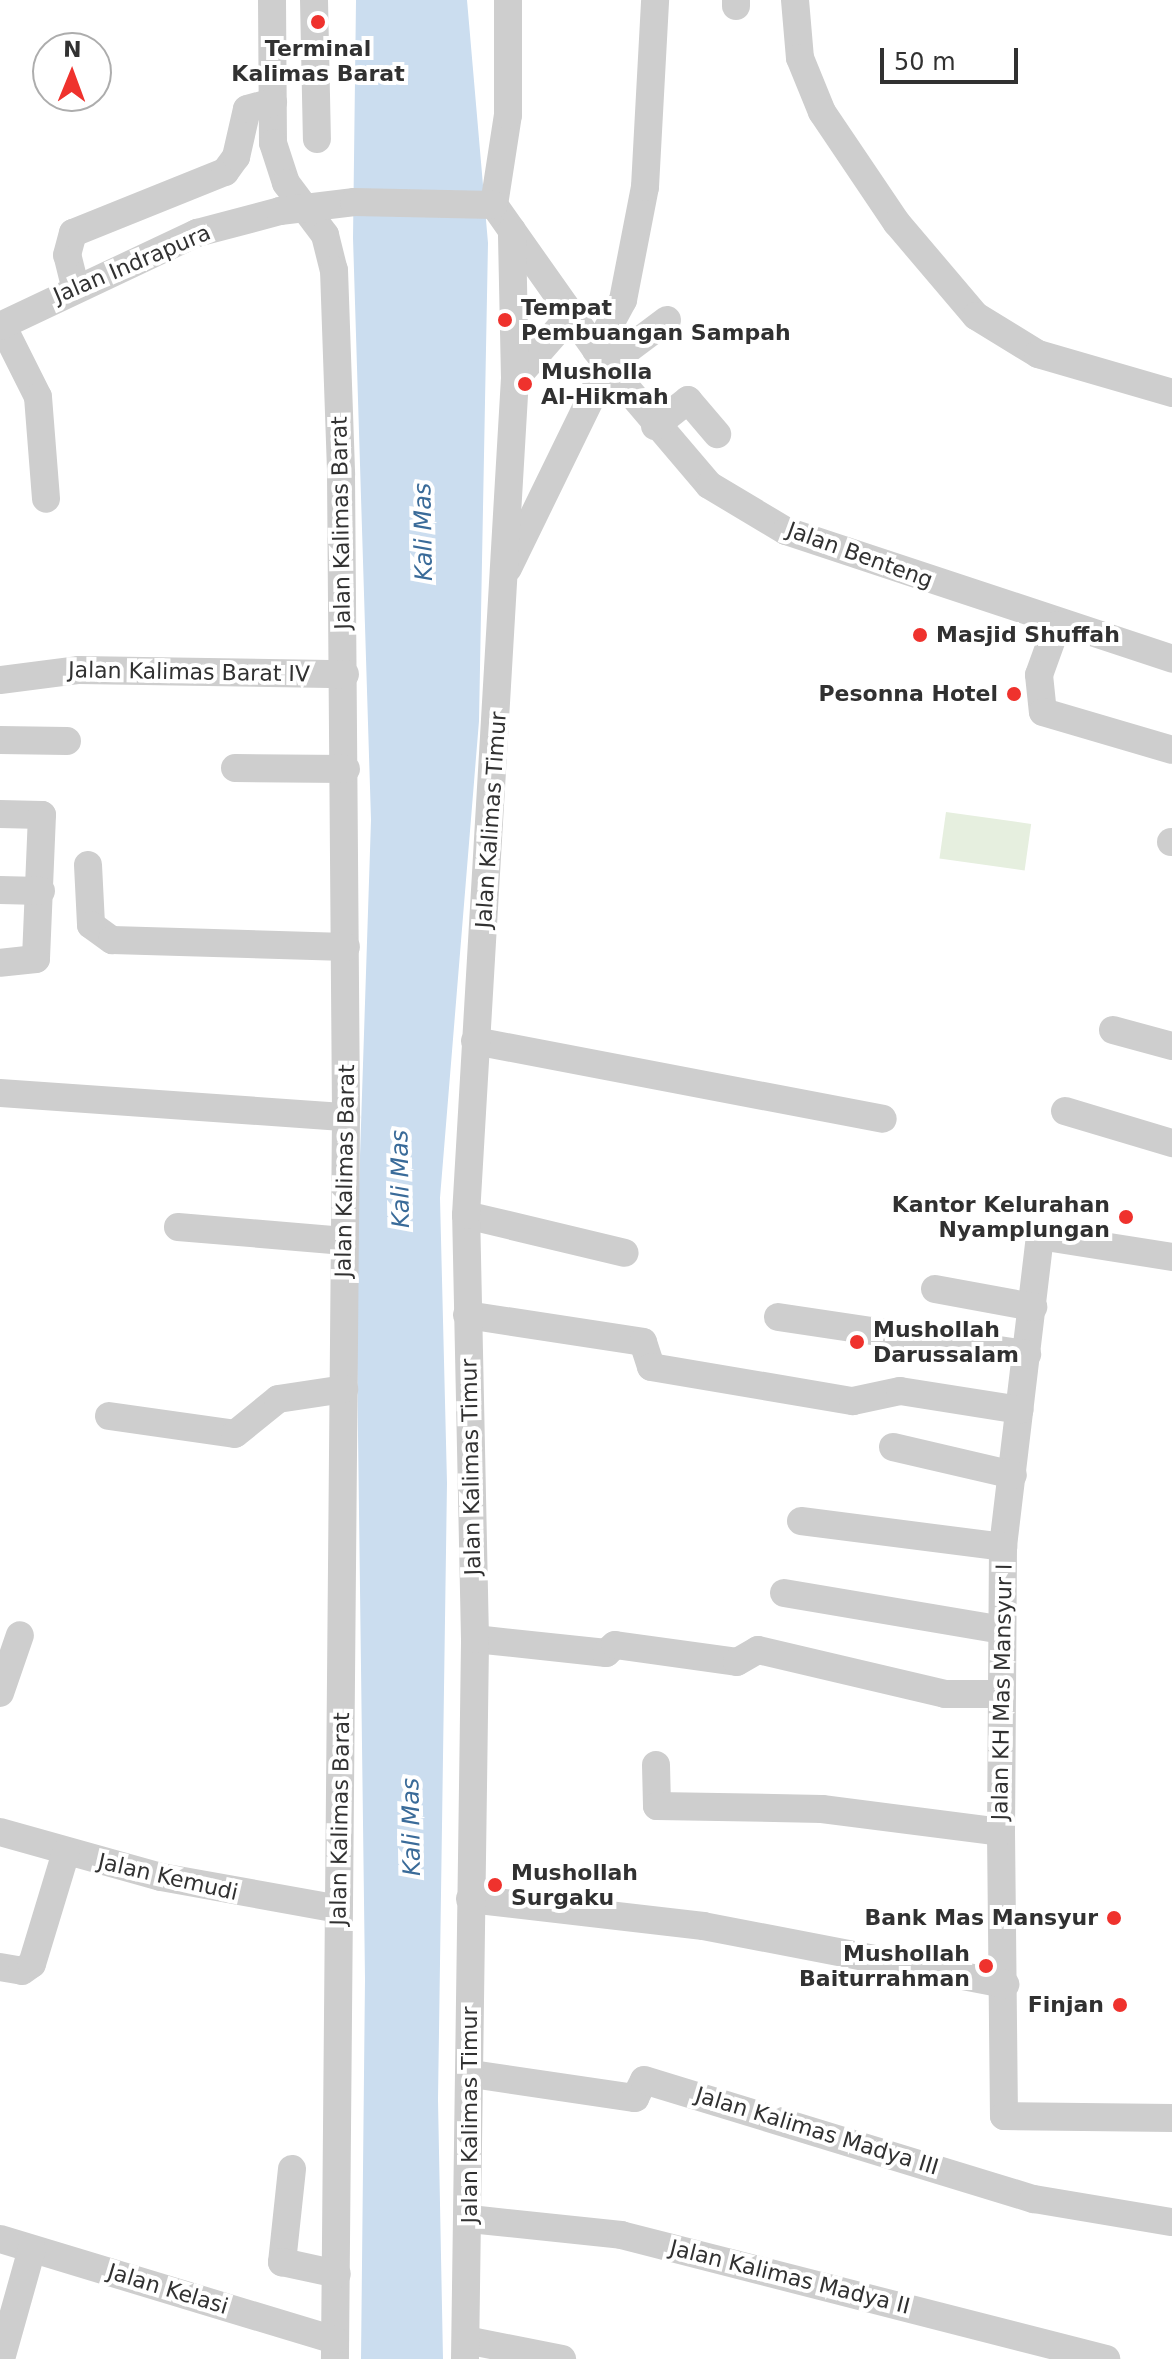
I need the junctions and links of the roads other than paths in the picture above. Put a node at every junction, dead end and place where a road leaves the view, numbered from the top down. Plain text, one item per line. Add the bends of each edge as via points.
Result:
1 (272, 0) edge
2 (314, 0) edge
3 (508, 0) edge
4 (655, 0) edge
5 (795, 0) edge
6 (273, 102) junction
7 (317, 139) dead end
8 (489, 204) junction
9 (306, 207) junction
10 (512, 230) junction
11 (75, 286) junction
12 (571, 315) junction
13 (667, 320) dead end
14 (1, 326) edge
15 (602, 357) junction
16 (515, 379) junction
17 (1172, 393) edge
18 (655, 426) junction
19 (717, 434) dead end
20 (46, 499) dead end
21 (504, 576) junction
22 (1057, 625) junction
23 (1172, 659) edge
24 (345, 674) junction
25 (0, 680) edge
26 (0, 740) edge
27 (67, 741) dead end
28 (1172, 750) edge
29 (235, 768) dead end
30 (346, 769) junction
31 (0, 814) edge
32 (88, 865) dead end
33 (0, 890) edge
34 (41, 891) junction
35 (346, 947) junction
36 (0, 963) edge
37 (1113, 1030) dead end
38 (475, 1041) junction
39 (1172, 1046) edge
40 (0, 1093) edge
41 (1065, 1111) dead end
42 (346, 1117) junction
43 (883, 1119) dead end
44 (1172, 1143) edge
45 (466, 1215) junction
46 (178, 1227) dead end
47 (344, 1241) junction
48 (625, 1253) dead end
49 (1172, 1257) edge
50 (935, 1289) dead end
51 (1033, 1307) junction
52 (467, 1315) junction
53 (778, 1317) dead end
54 (1027, 1354) junction
55 (344, 1389) junction
56 (1020, 1410) junction
57 (109, 1416) dead end
58 (893, 1447) dead end
59 (1013, 1475) junction
60 (801, 1521) dead end
61 (1003, 1547) junction
62 (784, 1593) dead end
63 (1002, 1630) junction
64 (20, 1635) dead end
65 (475, 1639) junction
66 (0, 1693) edge
67 (1002, 1694) junction
68 (656, 1765) dead end
69 (0, 1832) edge
70 (1001, 1832) junction
71 (66, 1852) junction
72 (470, 1899) junction
73 (338, 1909) junction
74 (0, 1967) edge
75 (1005, 1984) junction
76 (472, 2074) junction
77 (1172, 2118) edge
78 (292, 2169) dead end
79 (470, 2219) junction
80 (1172, 2222) edge
81 (0, 2239) edge
82 (32, 2249) junction
83 (337, 2274) junction
84 (335, 2349) edge
85 (466, 2349) edge
86 (1, 2359) edge
87 (562, 2359) edge
88 (1106, 2359) edge

1 - 6 street, Jalan Kalimas Barat
2 - 7 street
3 - 8 street via 508,115
4 - 15 street, Jalan Kalimas Timur via 645,187 623,300
5 - 17 street via 800,58 822,112 897,223 976,316 1038,354
6 - 9 street, Jalan Kalimas Barat via 280,167
6 - 11 street via 247,109 236,157 225,172 73,233 67,255
8 - 9 street, Jalan Indrapura via 354,202
8 - 10 street, Jalan Benteng
9 - 11 street, Jalan Indrapura via 197,233
9 - 24 street, Jalan Kalimas Barat via 325,235 334,270
10 - 12 street, Jalan Benteng
10 - 16 street, Jalan Kalimas Timur
11 - 14 street, Jalan Indrapura
12 - 15 street, Jalan Benteng
12 - 16 street
13 - 15 street
14 - 20 street via 38,397
15 - 18 street, Jalan Benteng
15 - 21 street, Jalan Kalimas Timur
16 - 21 street, Jalan Kalimas Timur
18 - 19 street via 688,400
18 - 22 street, Jalan Benteng via 709,485 786,531
21 - 38 street, Jalan Kalimas Timur
22 - 23 street, Jalan Benteng
22 - 28 street via 1039,675 1043,712
24 - 25 street, Jalan Kalimas Barat IV via 33,672
24 - 30 street, Jalan Kalimas Barat
26 - 27 street
29 - 30 street
30 - 35 street, Jalan Kalimas Barat
31 - 34 street via 42,815
32 - 35 street via 91,925 112,940
33 - 34 street
34 - 36 street via 32,964
35 - 42 street, Jalan Kalimas Barat
37 - 39 street
38 - 43 street
38 - 45 street, Jalan Kalimas Timur
40 - 42 street
41 - 44 street
42 - 47 street, Jalan Kalimas Barat
45 - 48 street
45 - 52 street, Jalan Kalimas Timur
46 - 47 street
47 - 55 street, Jalan Kalimas Barat
49 - 51 street, Jalan KH Mas Mansyur I via 1043,1234
50 - 51 street
51 - 54 street, Jalan KH Mas Mansyur I
52 - 56 street via 643,1342 649,1365 666,1369 853,1401 900,1391
52 - 65 street, Jalan Kalimas Timur
53 - 54 street
54 - 56 street, Jalan KH Mas Mansyur I
55 - 57 street via 278,1399 235,1434
55 - 73 street, Jalan Kalimas Barat
56 - 59 street, Jalan KH Mas Mansyur I
58 - 59 street
59 - 61 street, Jalan KH Mas Mansyur I
60 - 61 street
61 - 63 street, Jalan KH Mas Mansyur I
62 - 63 street
63 - 67 street, Jalan KH Mas Mansyur I
64 - 66 street
65 - 67 street via 606,1653 615,1645 737,1662 758,1650 945,1694
65 - 72 street, Jalan Kalimas Timur
67 - 70 street, Jalan KH Mas Mansyur I
68 - 70 street via 654,1803 668,1807 822,1809
69 - 71 street, Jalan Kemudi
70 - 75 street, Jalan KH Mas Mansyur I
71 - 73 street, Jalan Kemudi
71 - 74 street via 32,1964 22,1971
72 - 75 street via 703,1926
72 - 76 street, Jalan Kalimas Timur
73 - 83 street, Jalan Kalimas Barat
75 - 77 street, Jalan KH Mas Mansyur I via 1005,2117
76 - 79 street, Jalan Kalimas Timur
76 - 80 street, Jalan Kalimas Madya III via 635,2098 644,2080 1034,2199
78 - 83 street via 282,2262
79 - 85 street, Jalan Kalimas Timur
79 - 88 street, Jalan Kalimas Madya II via 621,2235
81 - 82 street, Jalan Kelasi
82 - 84 street, Jalan Kelasi
82 - 86 street
83 - 84 street, Jalan Kalimas Barat
85 - 87 street

